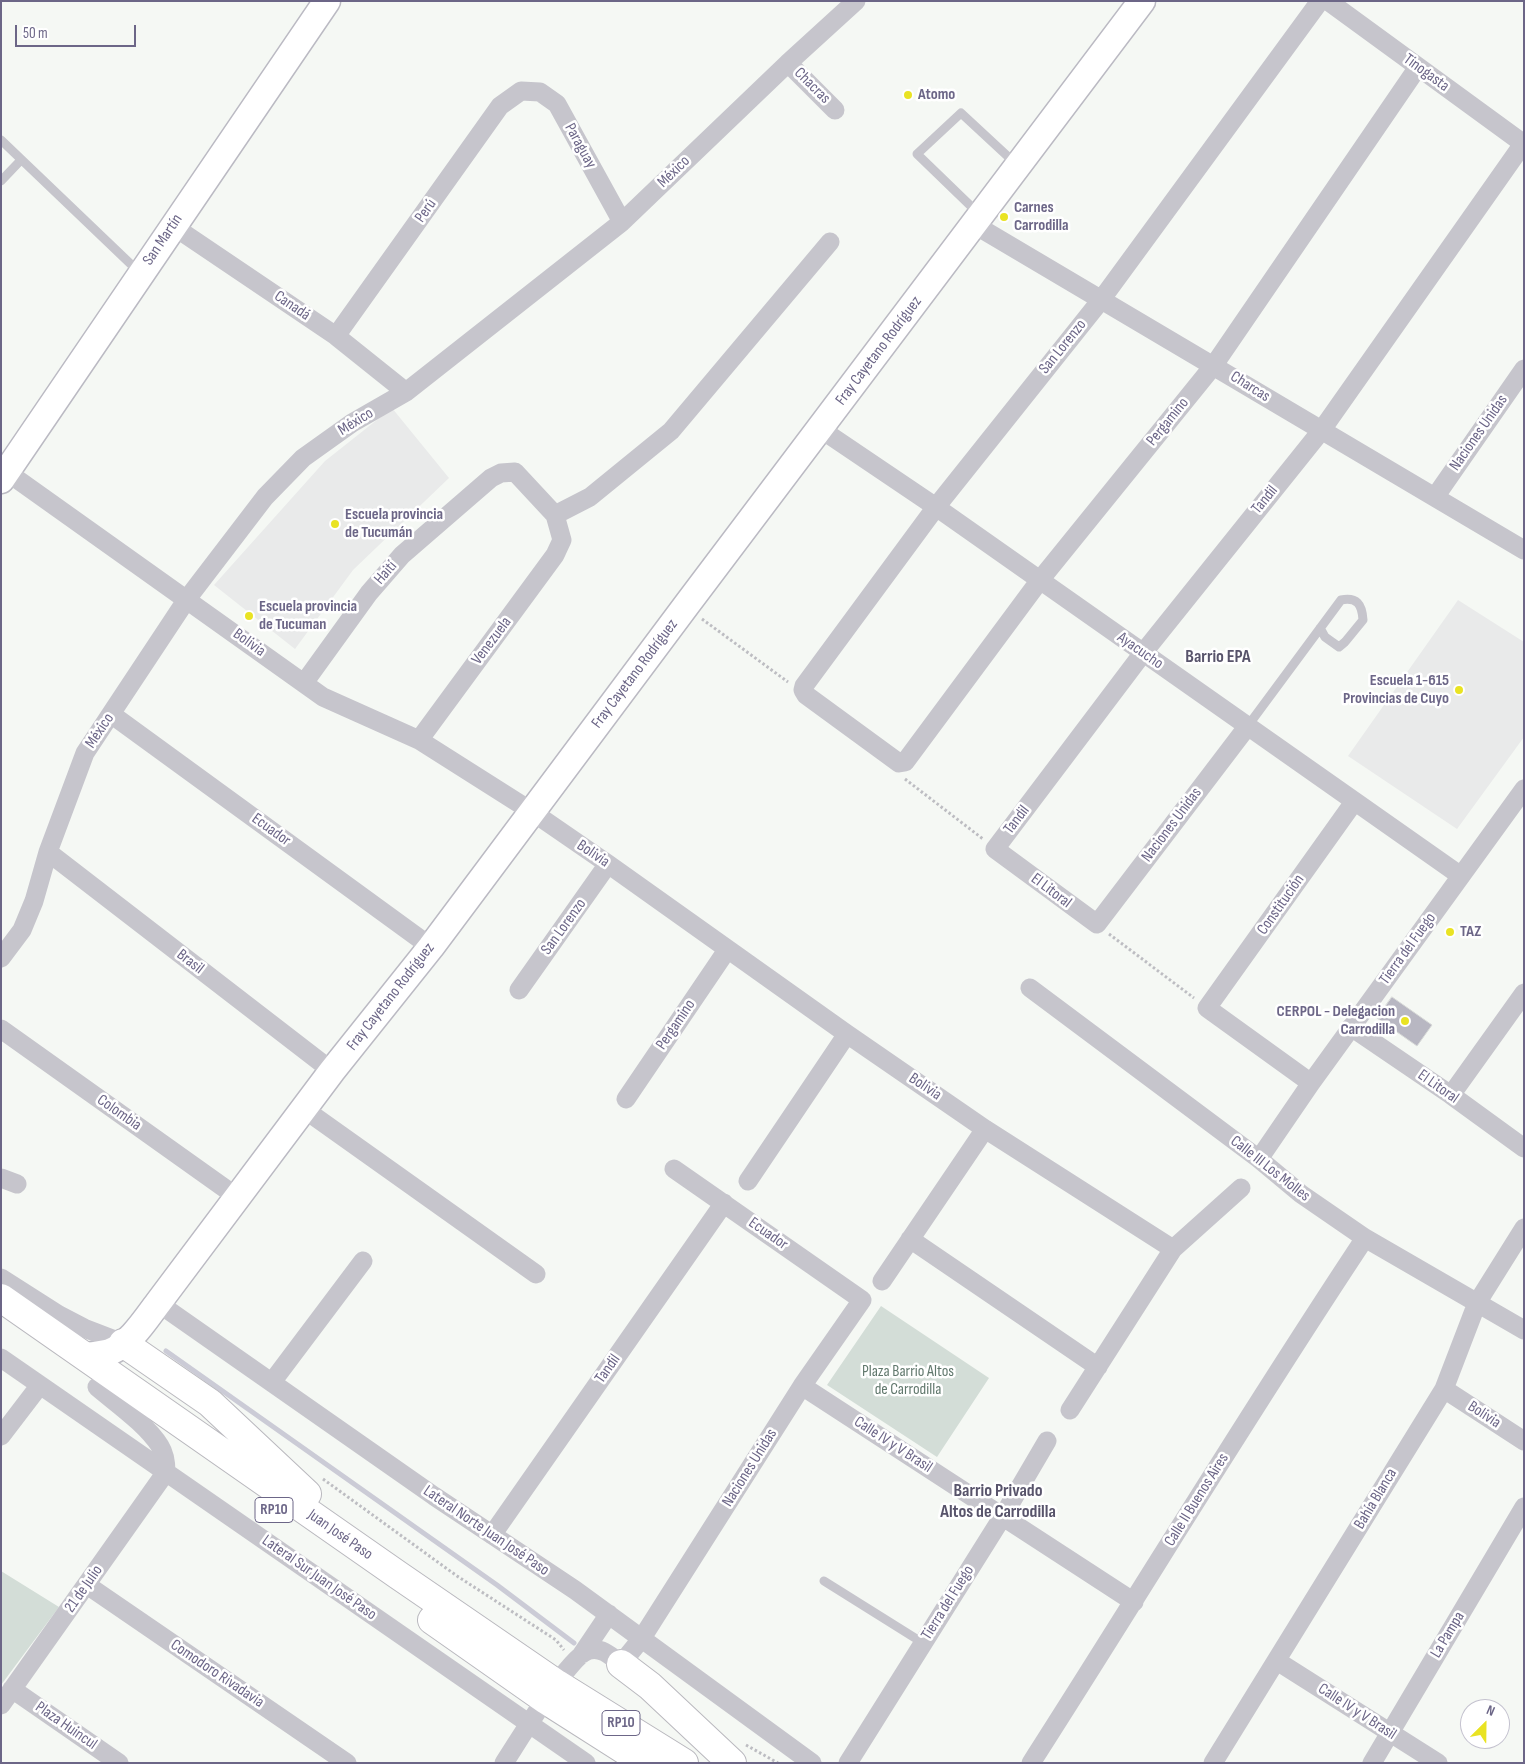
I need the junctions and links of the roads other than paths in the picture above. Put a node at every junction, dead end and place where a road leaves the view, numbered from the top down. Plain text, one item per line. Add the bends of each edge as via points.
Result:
1 (327, 1) edge
2 (856, 1) edge
3 (1142, 1) edge
4 (1320, 1) edge
5 (1328, 1) edge
6 (788, 63) junction
7 (1418, 67) junction
8 (521, 91) joint
9 (835, 110) dead end
10 (1, 140) edge
11 (1524, 144) edge
12 (21, 160) junction
13 (1018, 166) junction
14 (1, 181) edge
15 (978, 220) junction
16 (622, 222) junction
17 (173, 226) junction
18 (830, 242) dead end
19 (141, 273) junction
20 (1101, 300) junction
21 (336, 336) junction
22 (1214, 365) junction
23 (1524, 369) edge
24 (406, 392) junction
25 (820, 428) junction
26 (1320, 431) junction
27 (4, 476) edge
28 (1435, 497) junction
29 (936, 506) junction
30 (555, 516) junction
31 (1524, 550) edge
32 (1040, 580) junction
33 (187, 599) junction
34 (1320, 628) junction
35 (1143, 653) junction
36 (304, 683) junction
37 (111, 714) junction
38 (1247, 726) junction
39 (419, 740) junction
40 (902, 764) joint
41 (1524, 789) edge
42 (1354, 802) junction
43 (531, 812) junction
44 (995, 849) joint
45 (48, 852) junction
46 (608, 864) junction
47 (1461, 876) junction
48 (1097, 924) joint
49 (431, 947) junction
50 (727, 950) junction
51 (1, 958) edge
52 (1030, 988) dead end
53 (519, 990) dead end
54 (1524, 993) edge
55 (1352, 1027) junction
56 (1, 1029) edge
57 (847, 1034) junction
58 (332, 1071) junction
59 (1311, 1083) junction
60 (1451, 1095) junction
61 (626, 1100) dead end
62 (304, 1109) junction
63 (985, 1128) junction
64 (1524, 1148) edge
65 (1259, 1159) junction
66 (674, 1169) dead end
67 (748, 1181) dead end
68 (1240, 1188) dead end
69 (237, 1197) junction
70 (724, 1203) junction
71 (1524, 1228) edge
72 (1365, 1238) junction
73 (910, 1239) junction
74 (1174, 1249) junction
75 (362, 1261) dead end
76 (536, 1274) dead end
77 (1, 1278) edge
78 (882, 1281) dead end
79 (1, 1298) edge
80 (862, 1300) joint
81 (158, 1303) junction
82 (1477, 1303) junction
83 (1, 1320) edge
84 (1524, 1330) edge
85 (124, 1343) junction
86 (86, 1356) junction
87 (1, 1358) edge
88 (1098, 1367) junction
89 (272, 1382) junction
90 (40, 1385) junction
91 (802, 1386) junction
92 (97, 1387) junction
93 (1444, 1389) junction
94 (1070, 1410) dead end
95 (1, 1436) edge
96 (1047, 1441) dead end
97 (1524, 1441) edge
98 (166, 1472) junction
99 (1524, 1508) edge
100 (1002, 1516) junction
101 (492, 1536) junction
102 (398, 1575) junction
103 (824, 1581) dead end
104 (87, 1585) junction
105 (1134, 1602) junction
106 (609, 1614) junction
107 (642, 1638) junction
108 (923, 1643) junction
109 (1277, 1661) junction
110 (621, 1664) junction
111 (564, 1676) junction
112 (12, 1689) junction
113 (1, 1705) edge
114 (530, 1724) junction
115 (1390, 1733) junction
116 (119, 1763) edge
117 (347, 1763) edge
118 (504, 1763) edge
119 (586, 1763) edge
120 (645, 1763) edge
121 (684, 1763) edge
122 (732, 1763) edge
123 (812, 1763) edge
124 (848, 1763) edge
125 (1031, 1763) edge
126 (1213, 1763) edge
127 (1372, 1763) edge
128 (1438, 1763) edge

1 - 17 street, San Martín
2 - 6 street, México
3 - 13 street, Fray Cayetano Rodríguez
4 - 20 street, San Lorenzo
5 - 7 street, Tinogasta
6 - 9 street, Chacras
6 - 16 street, México
7 - 11 street, Tinogasta
7 - 22 street, Pergamino
8 - 16 street, Paraguay via 540,92 557,104
8 - 21 street, Perú via 500,106
10 - 12 lane
11 - 26 street, Tandil
12 - 14 lane
12 - 19 lane
13 - 15 street, Fray Cayetano Rodríguez
13 - 15 lane via 961,113 917,154
15 - 20 street, Charcas
15 - 25 street, Fray Cayetano Rodríguez
16 - 24 street, México
17 - 19 street, San Martín
17 - 21 street, Canadá
18 - 30 street via 671,431 590,497
19 - 27 street, San Martín
20 - 22 street, Charcas
20 - 29 street, San Lorenzo
21 - 24 street, Canadá
22 - 26 street, Charcas
22 - 32 street, Pergamino
23 - 28 street, Naciones Unidas
24 - 33 street, México via 352,423 303,458 265,497
25 - 29 street, Ayacucho
25 - 43 street, Fray Cayetano Rodríguez
26 - 28 street, Charcas
26 - 35 street, Tandil
27 - 33 street, Bolivia
28 - 31 street, Charcas
29 - 32 street, Ayacucho
29 - 40 street, San Lorenzo via 804,686 804,692
30 - 36 street, Haití via 515,472 491,478 402,555 369,593
30 - 39 street, Venezuela via 562,540 556,555
32 - 35 street, Ayacucho
32 - 40 street, Pergamino
33 - 36 street, Bolivia
33 - 37 street, México
34 - 34 lane via 1325,637 1339,646 1363,620 1362,611 1357,602 1349,598 1340,600
34 - 38 lane
35 - 38 street, Ayacucho
35 - 44 street, Tandil
36 - 39 street, Bolivia via 323,697
37 - 45 street, México via 85,753
37 - 49 street, Ecuador
38 - 42 street, Ayacucho
38 - 48 street, Naciones Unidas
39 - 43 street, Bolivia
41 - 47 street, Tierra del Fuego
42 - 47 street, Ayacucho
42 - 59 street, Constitución via 1207,1008
43 - 46 street, Bolivia
43 - 49 street, Fray Cayetano Rodríguez
44 - 48 street, El Litoral
45 - 51 street, México via 22,930
45 - 58 street, Brasil
46 - 50 street, Bolivia
46 - 53 street, San Lorenzo
47 - 55 street, Tierra del Fuego
49 - 58 street, Fray Cayetano Rodríguez
50 - 57 street, Bolivia
50 - 61 street, Pergamino
52 - 65 street, Calle III Los Molles
54 - 60 street
55 - 59 street, Tierra del Fuego
55 - 60 street, El Litoral
56 - 69 street, Colombia
57 - 63 street, Bolivia
57 - 67 street
58 - 62 street, Fray Cayetano Rodríguez
59 - 65 street, Tierra del Fuego
60 - 64 street, El Litoral
62 - 69 street, Fray Cayetano Rodríguez
62 - 76 street
63 - 73 street
63 - 74 street, Bolivia
65 - 72 street, Calle III Los Molles via 1301,1194
66 - 70 street, Ecuador
68 - 74 street
69 - 81 street, Fray Cayetano Rodríguez
70 - 80 street, Ecuador
70 - 101 street, Tandil
71 - 82 street, Bahía Blanca
72 - 82 street, Calle III Los Molles
72 - 105 street, Calle II Buenos Aires via 1293,1346
73 - 78 street
73 - 88 street
74 - 88 street
75 - 89 street
77 - 85 street via 59,1315
79 - 86 highway, Juan José Paso / RP10
80 - 91 street, Naciones Unidas
81 - 85 street, Fray Cayetano Rodríguez
81 - 89 street, Lateral Norte Juan José Paso
82 - 84 street, Calle III Los Molles
82 - 93 street, Bahía Blanca
83 - 92 highway, Juan José Paso / RP10
85 - 86 street via 110,1352
85 - 102 highway via 210,1403
86 - 102 highway, Juan José Paso / RP10
87 - 90 street, Lateral Sur Juan José Paso
88 - 94 street
89 - 101 street, Lateral Norte Juan José Paso
90 - 95 street
90 - 98 street, Lateral Sur Juan José Paso
91 - 100 street, Calle IV y V Brasil
91 - 107 street, Naciones Unidas
92 - 98 street via 146,1430 160,1447 166,1461
92 - 111 highway, Juan José Paso / RP10
93 - 97 street, Bolivia
93 - 109 street, Bahía Blanca
96 - 100 street, Tierra del Fuego
98 - 104 street, 21 de Julio
98 - 114 street, Lateral Sur Juan José Paso
99 - 115 street, La Pampa
100 - 105 street, Calle IV y V Brasil
100 - 108 street, Tierra del Fuego
101 - 106 street, Lateral Norte Juan José Paso
102 - 111 highway, Juan José Paso / RP10
103 - 108 lane
104 - 112 street, 21 de Julio
104 - 117 street, Comodoro Rivadavia
105 - 125 street, Calle II Buenos Aires
106 - 107 street, Lateral Norte Juan José Paso
106 - 111 street
107 - 110 street, Naciones Unidas
107 - 123 street, Lateral Norte Juan José Paso
108 - 124 street, Tierra del Fuego
109 - 115 street, Calle IV y V Brasil
109 - 126 street, Bahía Blanca
110 - 111 street via 607,1653 590,1650
110 - 122 highway via 650,1686
111 - 114 street
111 - 120 highway, Juan José Paso / RP10
111 - 121 highway, Juan José Paso / RP10
112 - 113 street, 21 de Julio
112 - 116 street, Plaza Huincul
114 - 118 street
114 - 119 street, Lateral Sur Juan José Paso
115 - 127 street, La Pampa
115 - 128 street, Calle IV y V Brasil

